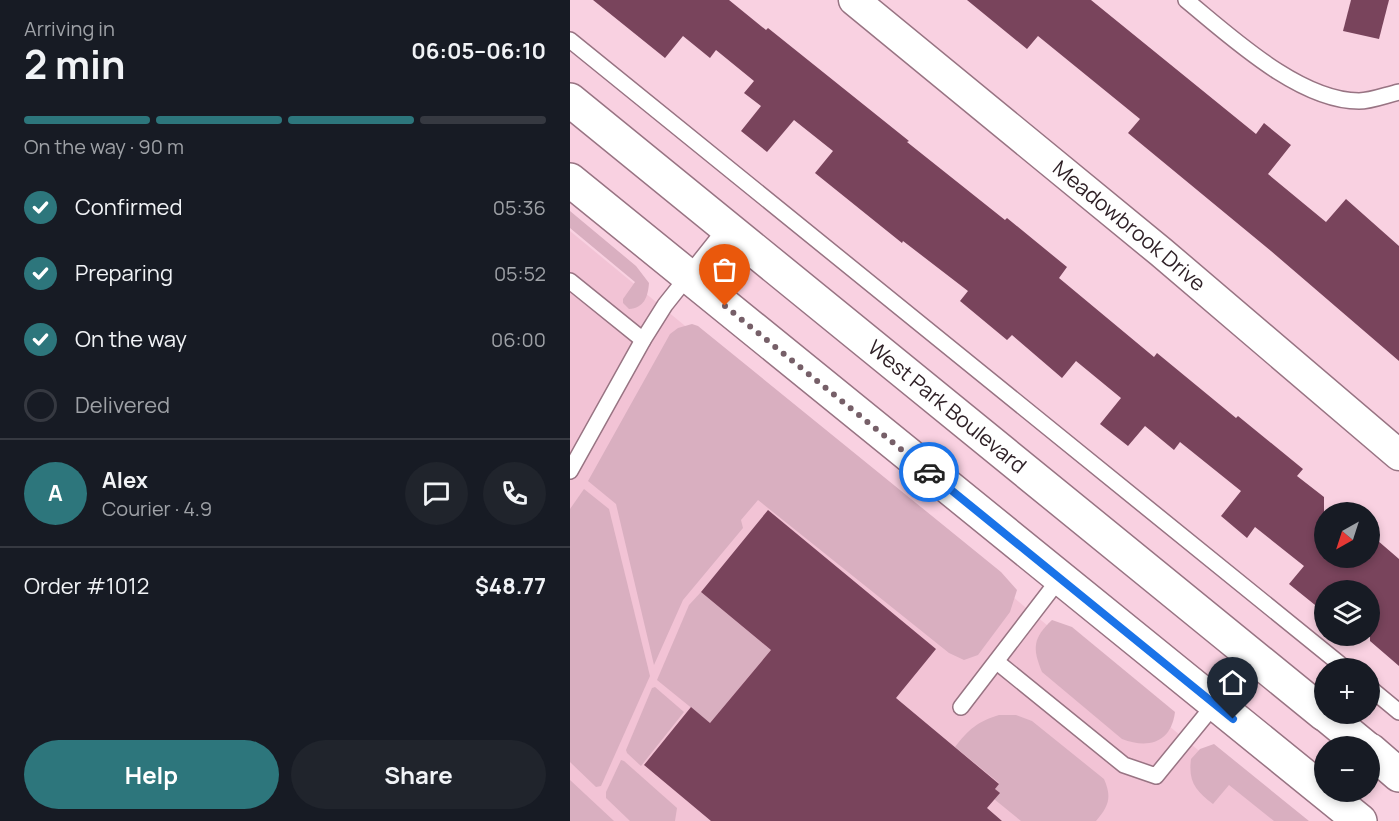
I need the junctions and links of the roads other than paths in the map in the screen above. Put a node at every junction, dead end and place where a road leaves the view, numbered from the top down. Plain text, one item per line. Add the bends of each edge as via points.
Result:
1 (854, 0) edge
2 (1186, 0) edge
3 (570, 40) edge
4 (1399, 92) edge
5 (570, 100) edge
6 (570, 180) edge
7 (727, 227) junction
8 (687, 276) junction
9 (570, 281) edge
10 (643, 340) junction
11 (1399, 455) edge
12 (570, 471) edge
13 (1060, 578) junction
14 (1254, 656) junction
15 (1332, 658) edge
16 (997, 662) junction
17 (1380, 696) edge
18 (1215, 704) junction
19 (1314, 705) edge
20 (961, 706) dead end
21 (1399, 712) edge
22 (1337, 724) edge
23 (1352, 736) edge
24 (1380, 759) edge
25 (1399, 775) edge
26 (1360, 821) edge

1 - 11 street, Meadowbrook Drive via 1161,252
2 - 4 lane via 1260,60 1304,87 1335,99 1361,102
3 - 15 lane
5 - 7 main road, West Park Boulevard
6 - 8 main road
7 - 8 lane
7 - 14 main road, West Park Boulevard
8 - 10 lane
8 - 13 main road
9 - 10 lane
10 - 12 lane
13 - 16 lane
13 - 18 main road
14 - 18 lane
14 - 19 main road, West Park Boulevard
16 - 18 lane via 1124,765 1155,776
16 - 20 lane
17 - 21 lane
18 - 26 main road
22 - 23 main road, West Park Boulevard
24 - 25 main road

